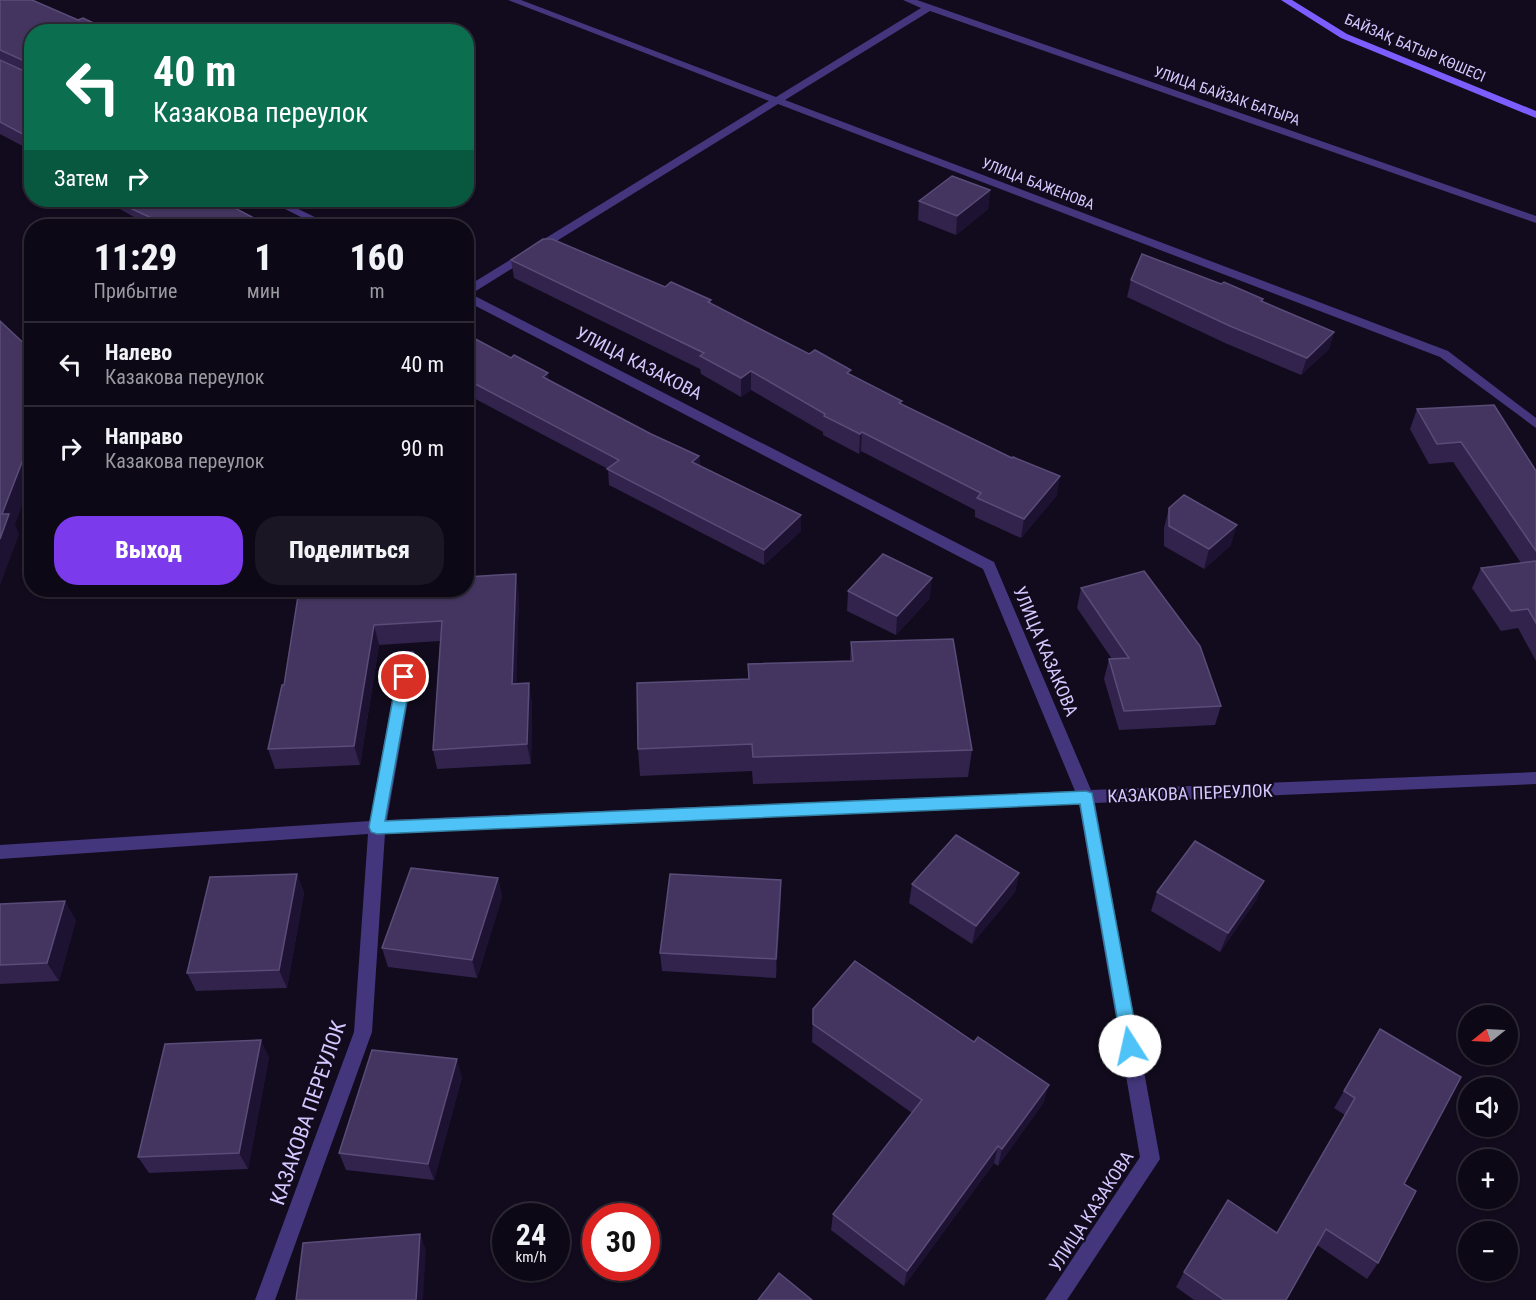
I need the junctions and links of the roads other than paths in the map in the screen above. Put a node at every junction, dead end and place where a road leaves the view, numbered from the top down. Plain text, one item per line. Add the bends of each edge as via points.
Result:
1 (513, 0) edge
2 (908, 0) edge
3 (1286, 0) edge
4 (929, 7) junction
5 (774, 101) junction
6 (1536, 115) edge
7 (287, 207) edge
8 (312, 219) edge
9 (1536, 220) edge
10 (474, 289) edge
11 (474, 298) edge
12 (1536, 424) edge
13 (408, 655) dead end
14 (1536, 778) edge
15 (1086, 797) junction
16 (377, 827) junction
17 (0, 852) edge
18 (265, 1300) edge
19 (1055, 1300) edge

1 - 5 street, УЛИЦА БАЖЕНОВА
2 - 4 street, УЛИЦА БАЙЗАК БАТЫРА
3 - 6 main road, БАЙЗАҚ БАТЫР КӨШЕСІ via 1344,36
4 - 5 street
4 - 9 street, УЛИЦА БАЙЗАК БАТЫРА
5 - 10 street
5 - 12 street, УЛИЦА БАЖЕНОВА via 1444,354
7 - 8 street
11 - 15 street, УЛИЦА КАЗАКОВА via 989,566
13 - 16 street, КАЗАКОВА ПЕРЕУЛОК
14 - 15 street, КАЗАКОВА ПЕРЕУЛОК
15 - 16 street, КАЗАКОВА ПЕРЕУЛОК
15 - 19 street, УЛИЦА КАЗАКОВА via 1150,1159
16 - 17 street, КАЗАКОВА ПЕРЕУЛОК
16 - 18 street, КАЗАКОВА ПЕРЕУЛОК via 363,1032

